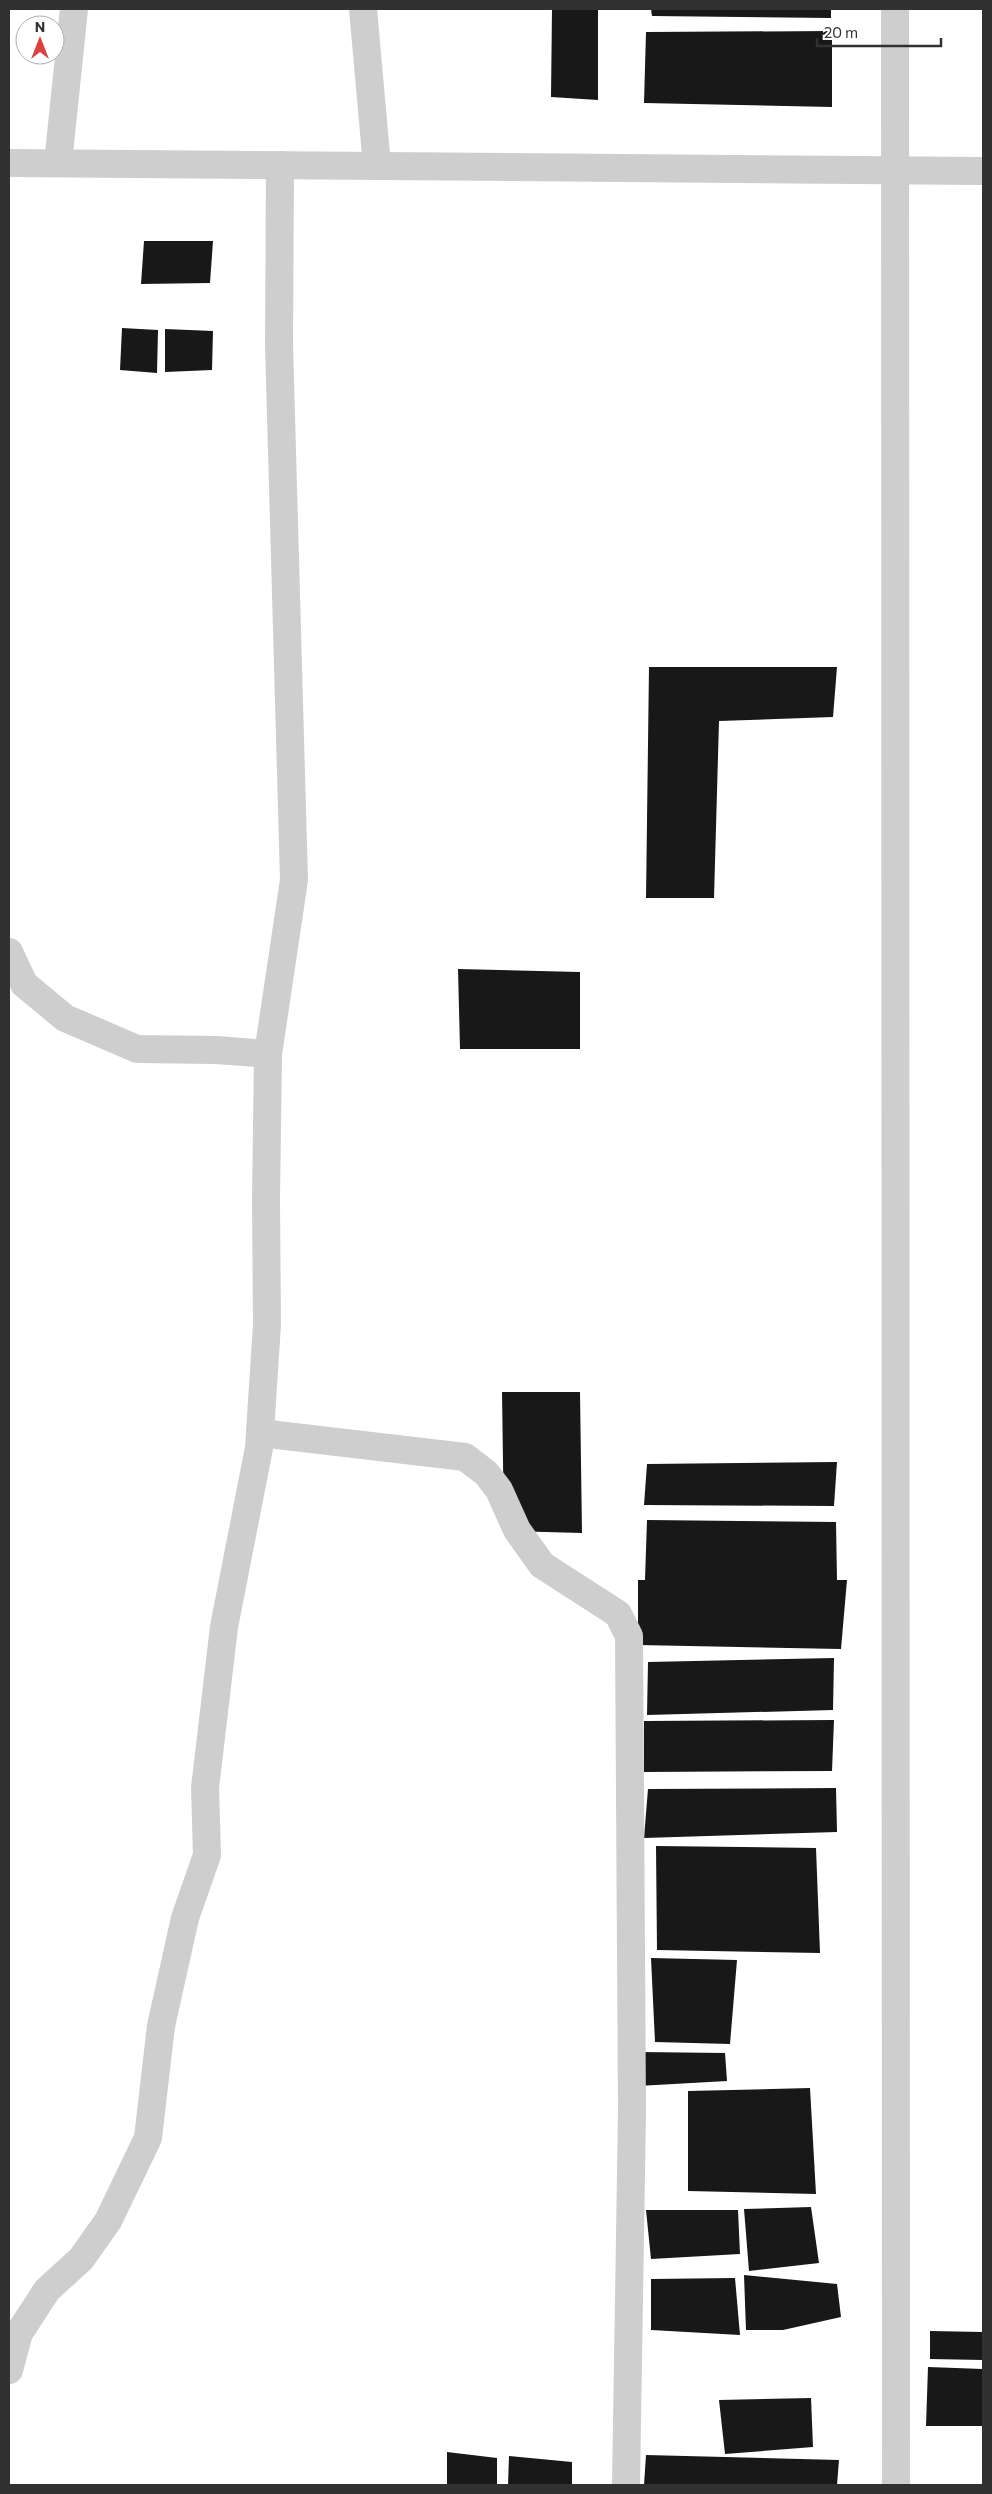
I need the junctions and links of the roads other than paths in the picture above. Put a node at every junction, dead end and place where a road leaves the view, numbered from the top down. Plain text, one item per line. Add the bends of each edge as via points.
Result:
1 (74, 9) edge
2 (363, 9) edge
3 (895, 9) edge
4 (9, 163) edge
5 (58, 163) junction
6 (280, 165) junction
7 (377, 166) junction
8 (894, 171) junction
9 (983, 171) edge
10 (9, 952) edge
11 (268, 1054) junction
12 (260, 1433) junction
13 (9, 2370) edge
14 (626, 2485) edge
15 (896, 2485) edge

1 - 5 street
2 - 7 street
3 - 8 street
4 - 5 street
5 - 6 street
6 - 7 street
6 - 11 street via 278,344 294,880
7 - 8 street
8 - 9 street
8 - 15 street
10 - 11 street via 24,984 65,1018 137,1049
11 - 12 street via 267,1324
12 - 13 street via 224,1627 205,1788 207,1855 184,1918 163,2017 148,2138 108,2221 81,2259 47,2290 19,2333
12 - 14 street via 464,1457 486,1473 499,1490 517,1530 542,1565 618,1614 628,1636 632,2111

